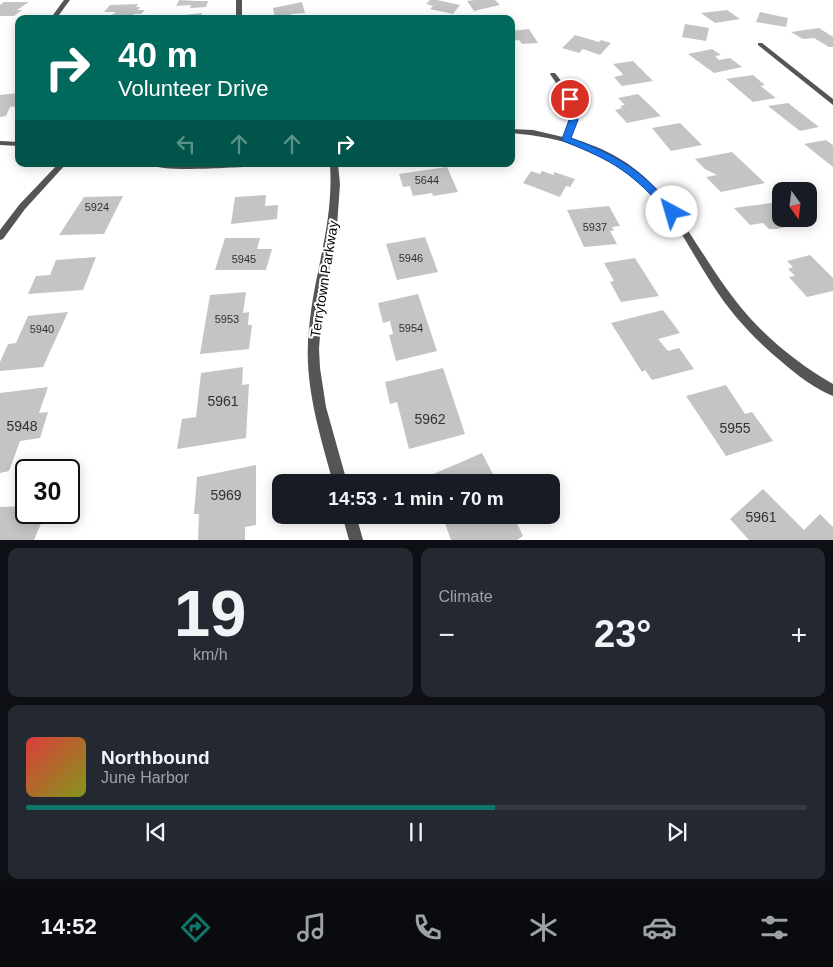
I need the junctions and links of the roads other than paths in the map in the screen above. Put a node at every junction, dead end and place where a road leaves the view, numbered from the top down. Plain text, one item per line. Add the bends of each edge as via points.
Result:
1 (67, 0) edge
2 (240, 0) edge
3 (56, 15) edge
4 (240, 15) edge
5 (760, 44) dead end
6 (553, 74) dead end
7 (833, 103) edge
8 (515, 132) edge
9 (566, 139) junction
10 (0, 143) edge
11 (15, 144) edge
12 (59, 167) edge
13 (334, 167) edge
14 (0, 237) edge
15 (833, 390) edge
16 (338, 474) edge
17 (352, 524) edge
18 (356, 540) edge

1 - 3 street
2 - 4 street
5 - 7 street
6 - 9 street via 574,110 572,130
8 - 9 street
9 - 15 street via 618,162 648,184 672,212 724,293 749,324 781,354
10 - 11 street
12 - 14 street
13 - 16 street, Terrytown Parkway via 336,200 316,311 314,366 322,419
17 - 18 street

